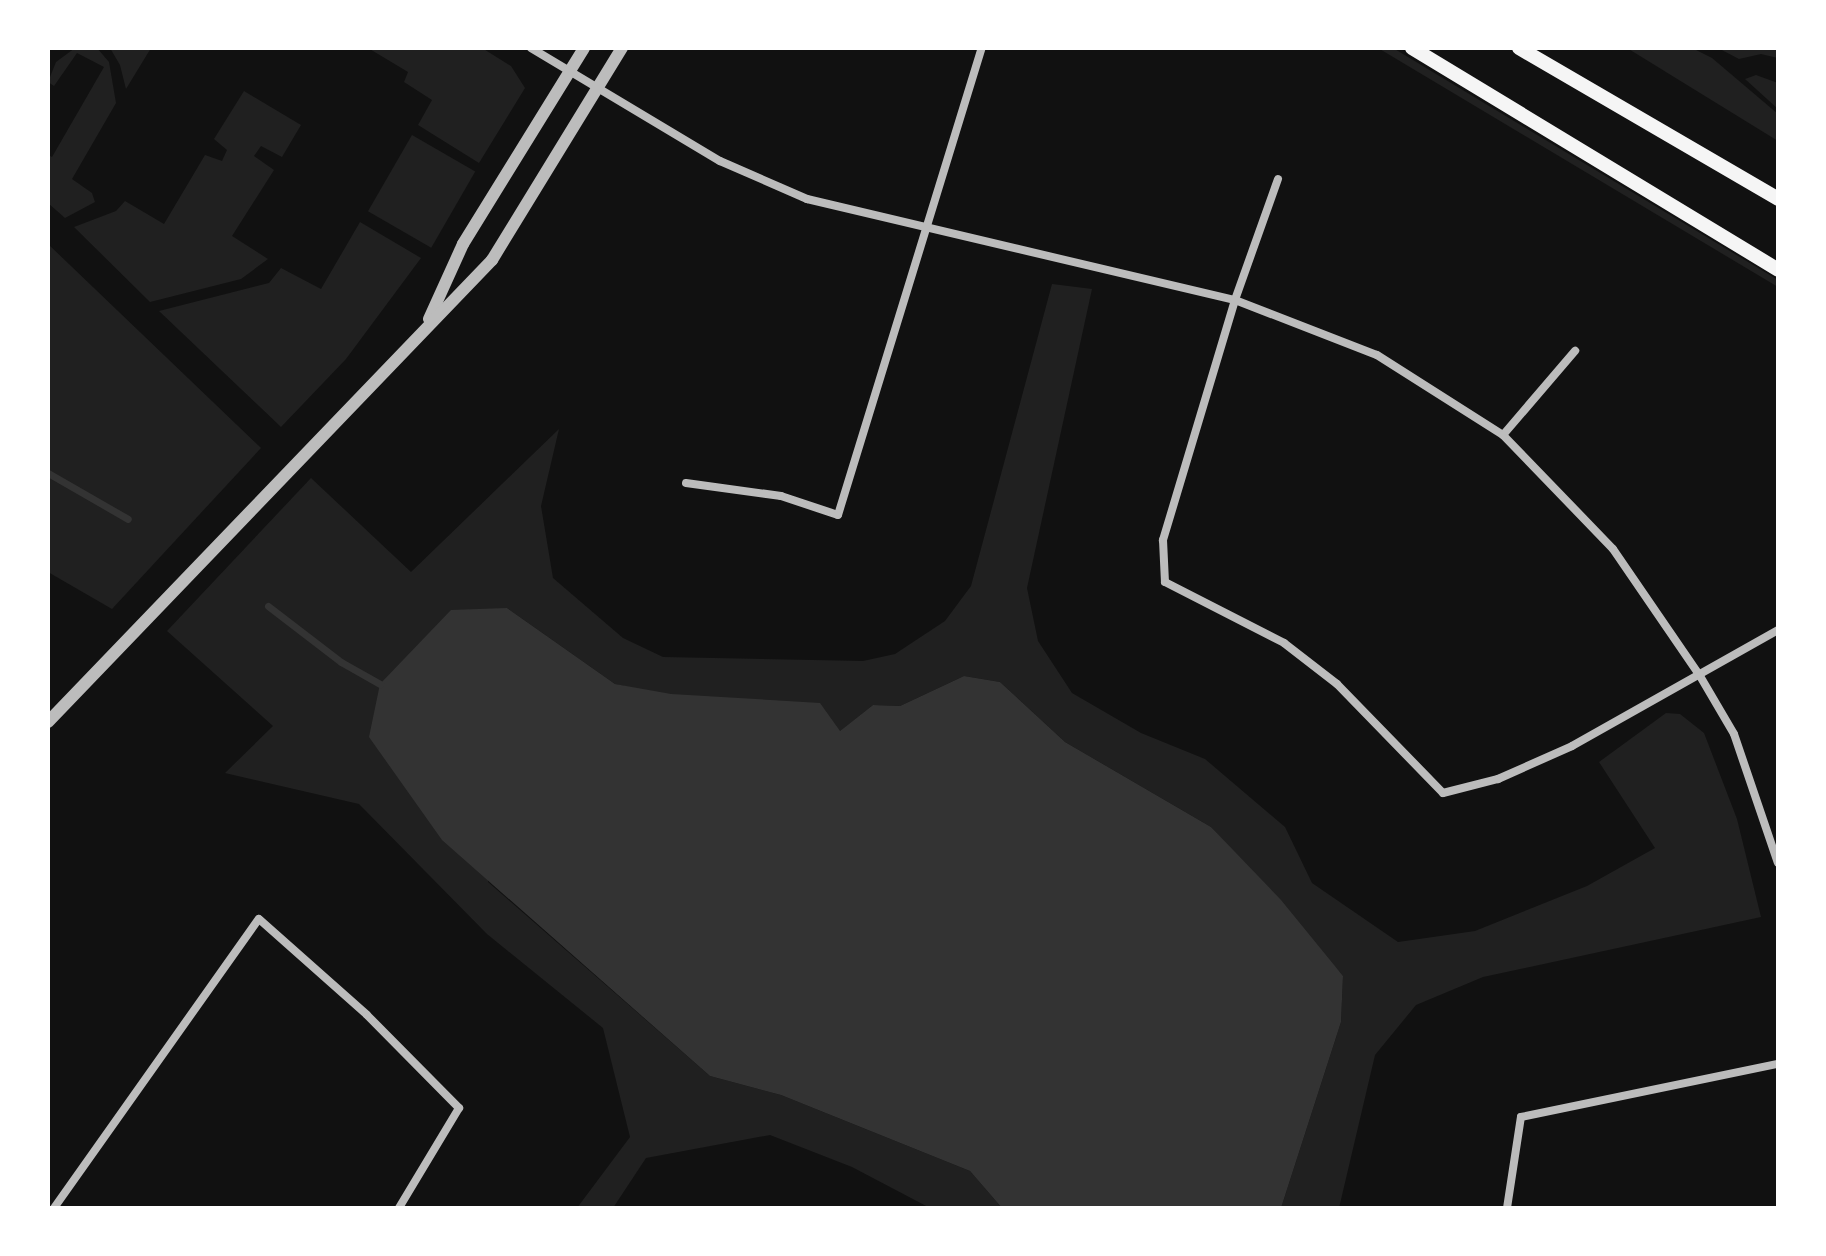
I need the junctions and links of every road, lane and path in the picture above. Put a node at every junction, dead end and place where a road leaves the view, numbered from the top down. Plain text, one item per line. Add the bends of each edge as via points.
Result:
1 (531, 48) edge
2 (584, 48) edge
3 (622, 48) edge
4 (982, 48) edge
5 (1412, 48) edge
6 (1519, 48) edge
7 (570, 71) junction
8 (597, 87) junction
9 (1278, 179) dead end
10 (1778, 199) edge
11 (928, 229) junction
12 (1778, 270) edge
13 (1235, 300) junction
14 (428, 321) junction
15 (1575, 351) dead end
16 (1503, 435) junction
17 (686, 483) dead end
18 (1778, 630) edge
19 (1700, 676) junction
20 (48, 722) edge
21 (1778, 863) edge
22 (1778, 1064) edge
23 (54, 1208) edge
24 (399, 1208) edge
25 (1507, 1208) edge

1 - 7 street
2 - 7 street
3 - 8 street
4 - 11 street
5 - 12 main road
6 - 10 main road
7 - 8 street
7 - 14 street via 463,244
8 - 11 street via 720,161 807,199
8 - 14 street via 492,260 458,299
9 - 13 street
11 - 13 street
11 - 17 street via 838,515 781,496
13 - 16 street via 1377,355
13 - 19 street via 1163,540 1165,582 1284,643 1337,684 1443,793 1498,779 1572,746
14 - 20 street
15 - 16 street
16 - 19 street via 1613,549
18 - 19 street
19 - 21 street via 1734,734
22 - 25 street via 1521,1117
23 - 24 street via 259,919 367,1015 459,1108

